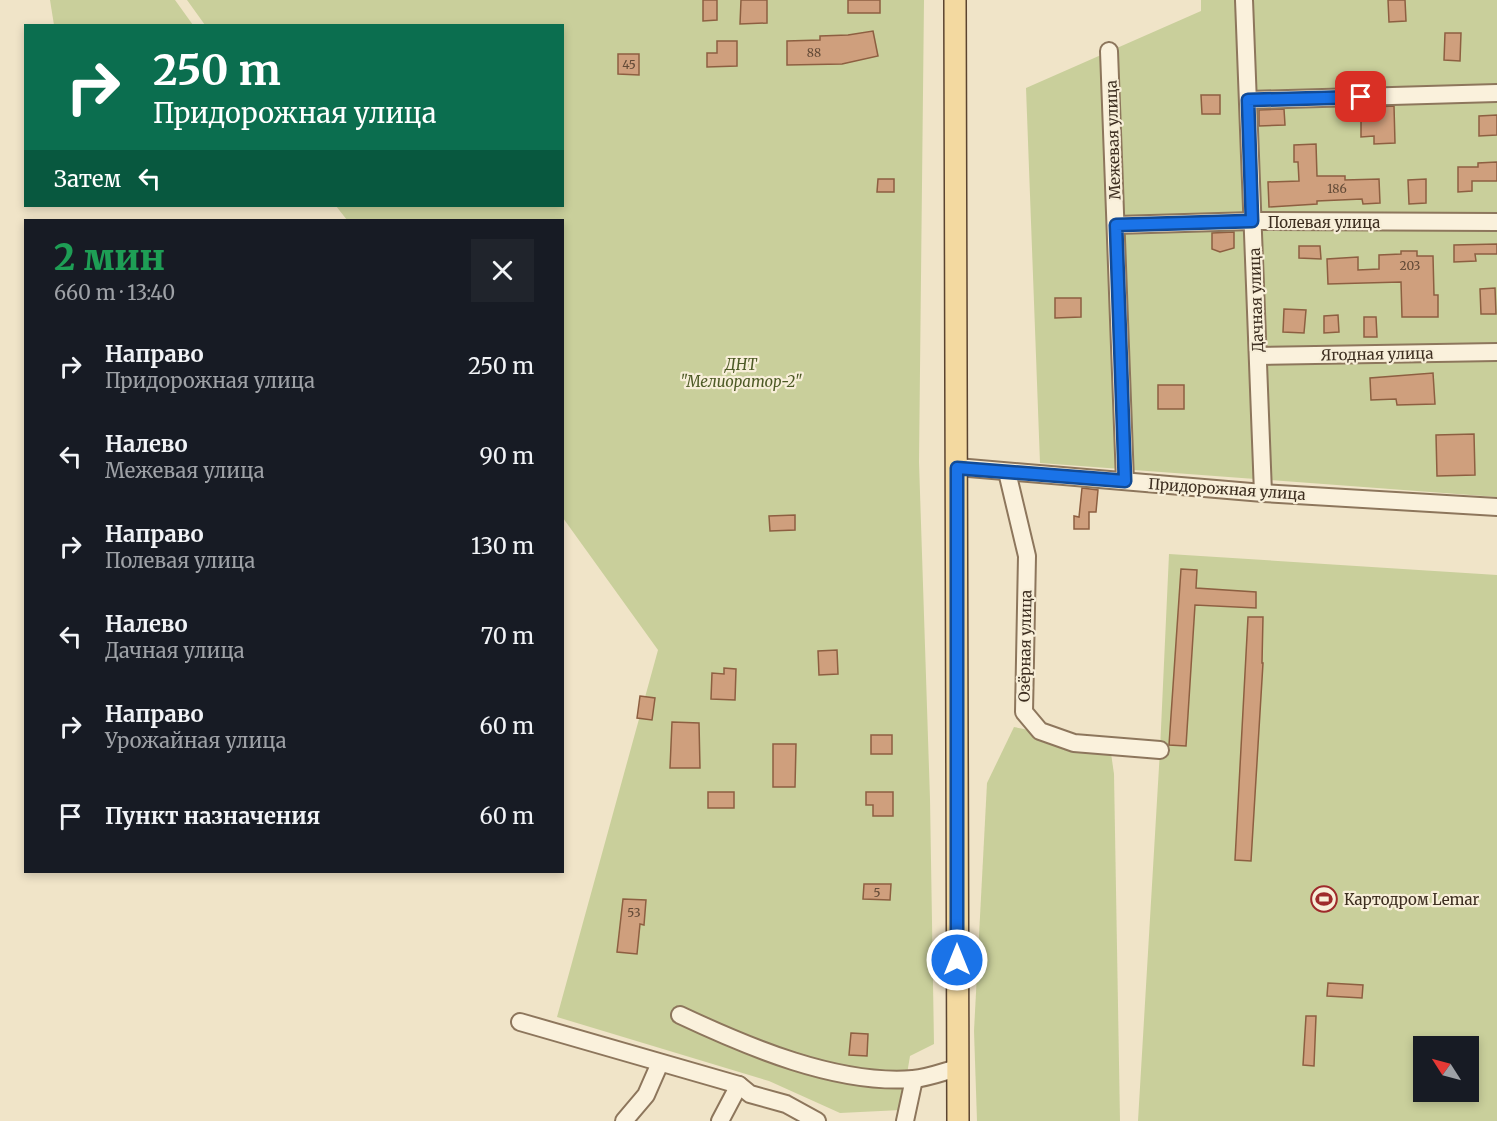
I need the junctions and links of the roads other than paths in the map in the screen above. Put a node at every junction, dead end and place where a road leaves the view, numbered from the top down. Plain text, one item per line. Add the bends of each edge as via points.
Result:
1 (955, 0) edge
2 (1244, 0) edge
3 (1109, 51) dead end
4 (1497, 93) edge
5 (1248, 100) junction
6 (1252, 221) junction
7 (1497, 222) edge
8 (1116, 225) junction
9 (1497, 352) edge
10 (1258, 356) junction
11 (957, 468) junction
12 (1007, 471) junction
13 (1125, 481) junction
14 (1263, 493) junction
15 (1497, 507) edge
16 (1160, 750) dead end
17 (680, 1015) dead end
18 (520, 1022) dead end
19 (660, 1063) junction
20 (957, 1068) junction
21 (914, 1079) junction
22 (739, 1085) junction
23 (624, 1121) edge
24 (720, 1121) edge
25 (817, 1121) edge
26 (905, 1121) edge
27 (957, 1121) edge

1 - 11 main road
2 - 5 street, Дачная улица
3 - 8 street, Межевая улица
4 - 5 street
5 - 6 street, Дачная улица
6 - 7 street, Полевая улица
6 - 8 street, Полевая улица
6 - 10 street, Дачная улица
8 - 13 street, Межевая улица
9 - 10 street, Ягодная улица
10 - 14 street, Дачная улица
11 - 12 street, Придорожная улица
11 - 20 main road
12 - 13 street, Придорожная улица
12 - 16 street, Озёрная улица via 1027,556 1024,712 1040,731 1074,743
13 - 14 street, Придорожная улица
14 - 15 street, Придорожная улица
17 - 21 street via 734,1041 802,1063 866,1079
18 - 19 street
19 - 22 street
19 - 23 street via 646,1095
20 - 21 street
20 - 27 main road
21 - 26 street
22 - 24 street
22 - 25 street via 750,1094 786,1104

